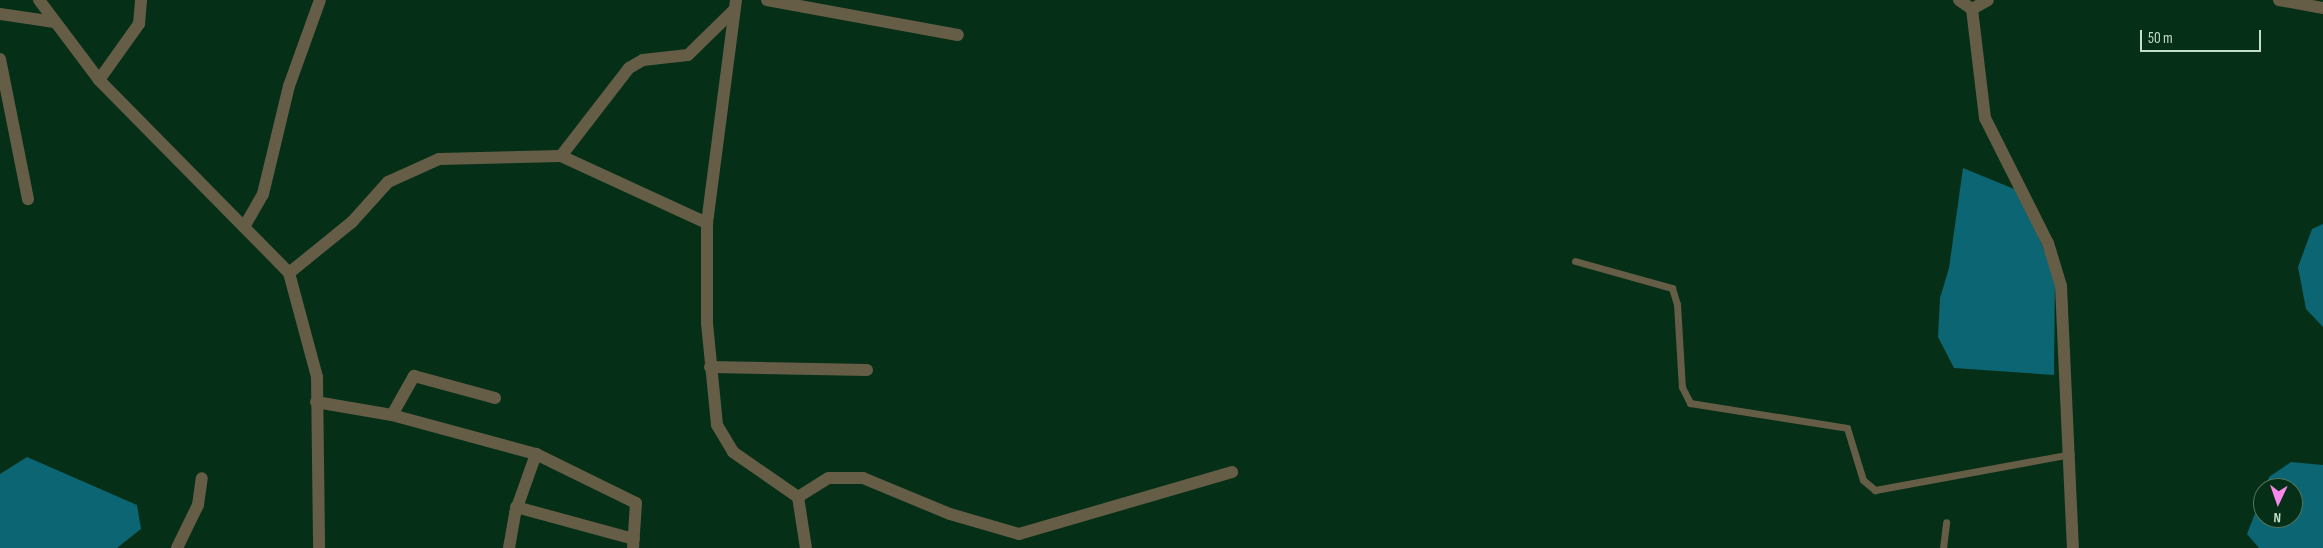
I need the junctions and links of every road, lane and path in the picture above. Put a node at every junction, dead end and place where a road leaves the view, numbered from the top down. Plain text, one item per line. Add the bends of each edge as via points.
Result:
1 (39, 0) edge
2 (141, 0) edge
3 (320, 0) edge
4 (767, 0) edge
5 (1959, 0) edge
6 (1988, 0) edge
7 (2279, 0) edge
8 (735, 5) edge
9 (2323, 8) edge
10 (1972, 9) junction
11 (0, 14) edge
12 (54, 22) junction
13 (958, 36) dead end
14 (0, 58) edge
15 (99, 80) junction
16 (561, 156) junction
17 (28, 199) dead end
18 (707, 223) junction
19 (244, 226) junction
20 (1575, 261) dead end
21 (289, 273) junction
22 (710, 366) junction
23 (867, 370) dead end
24 (495, 398) dead end
25 (316, 402) junction
26 (392, 415) junction
27 (536, 454) junction
28 (2071, 454) junction
29 (1232, 472) dead end
30 (202, 478) dead end
31 (798, 498) junction
32 (516, 507) junction
33 (1946, 522) dead end
34 (634, 543) edge
35 (177, 548) edge
36 (319, 548) edge
37 (509, 548) edge
38 (806, 548) edge
39 (1943, 548) edge
40 (2073, 548) edge

1 - 12 street
2 - 15 street via 139,24
3 - 19 street via 289,86 266,187
4 - 13 street
5 - 10 street
6 - 10 street
7 - 9 street
8 - 16 street via 688,55 643,60 629,68
8 - 18 street
10 - 28 street via 1977,84 1985,118 2048,243 2061,286
11 - 12 street
12 - 15 street
14 - 17 street
15 - 19 street
16 - 18 street
16 - 21 street via 460,156 401,173 352,222
18 - 22 street
19 - 21 street
20 - 28 lane via 1672,288 1678,304 1682,387 1690,403 1847,428 1863,480 1875,490
21 - 25 street via 314,358
22 - 23 street
22 - 31 street via 723,440 733,452
24 - 26 street via 414,376
25 - 26 street
25 - 36 street
26 - 27 street
27 - 32 street
27 - 34 street via 636,503
28 - 40 street
29 - 31 street via 1019,534 950,514 863,478 829,478
30 - 35 street via 198,505
31 - 38 street
32 - 34 street
32 - 37 street
33 - 39 lane

